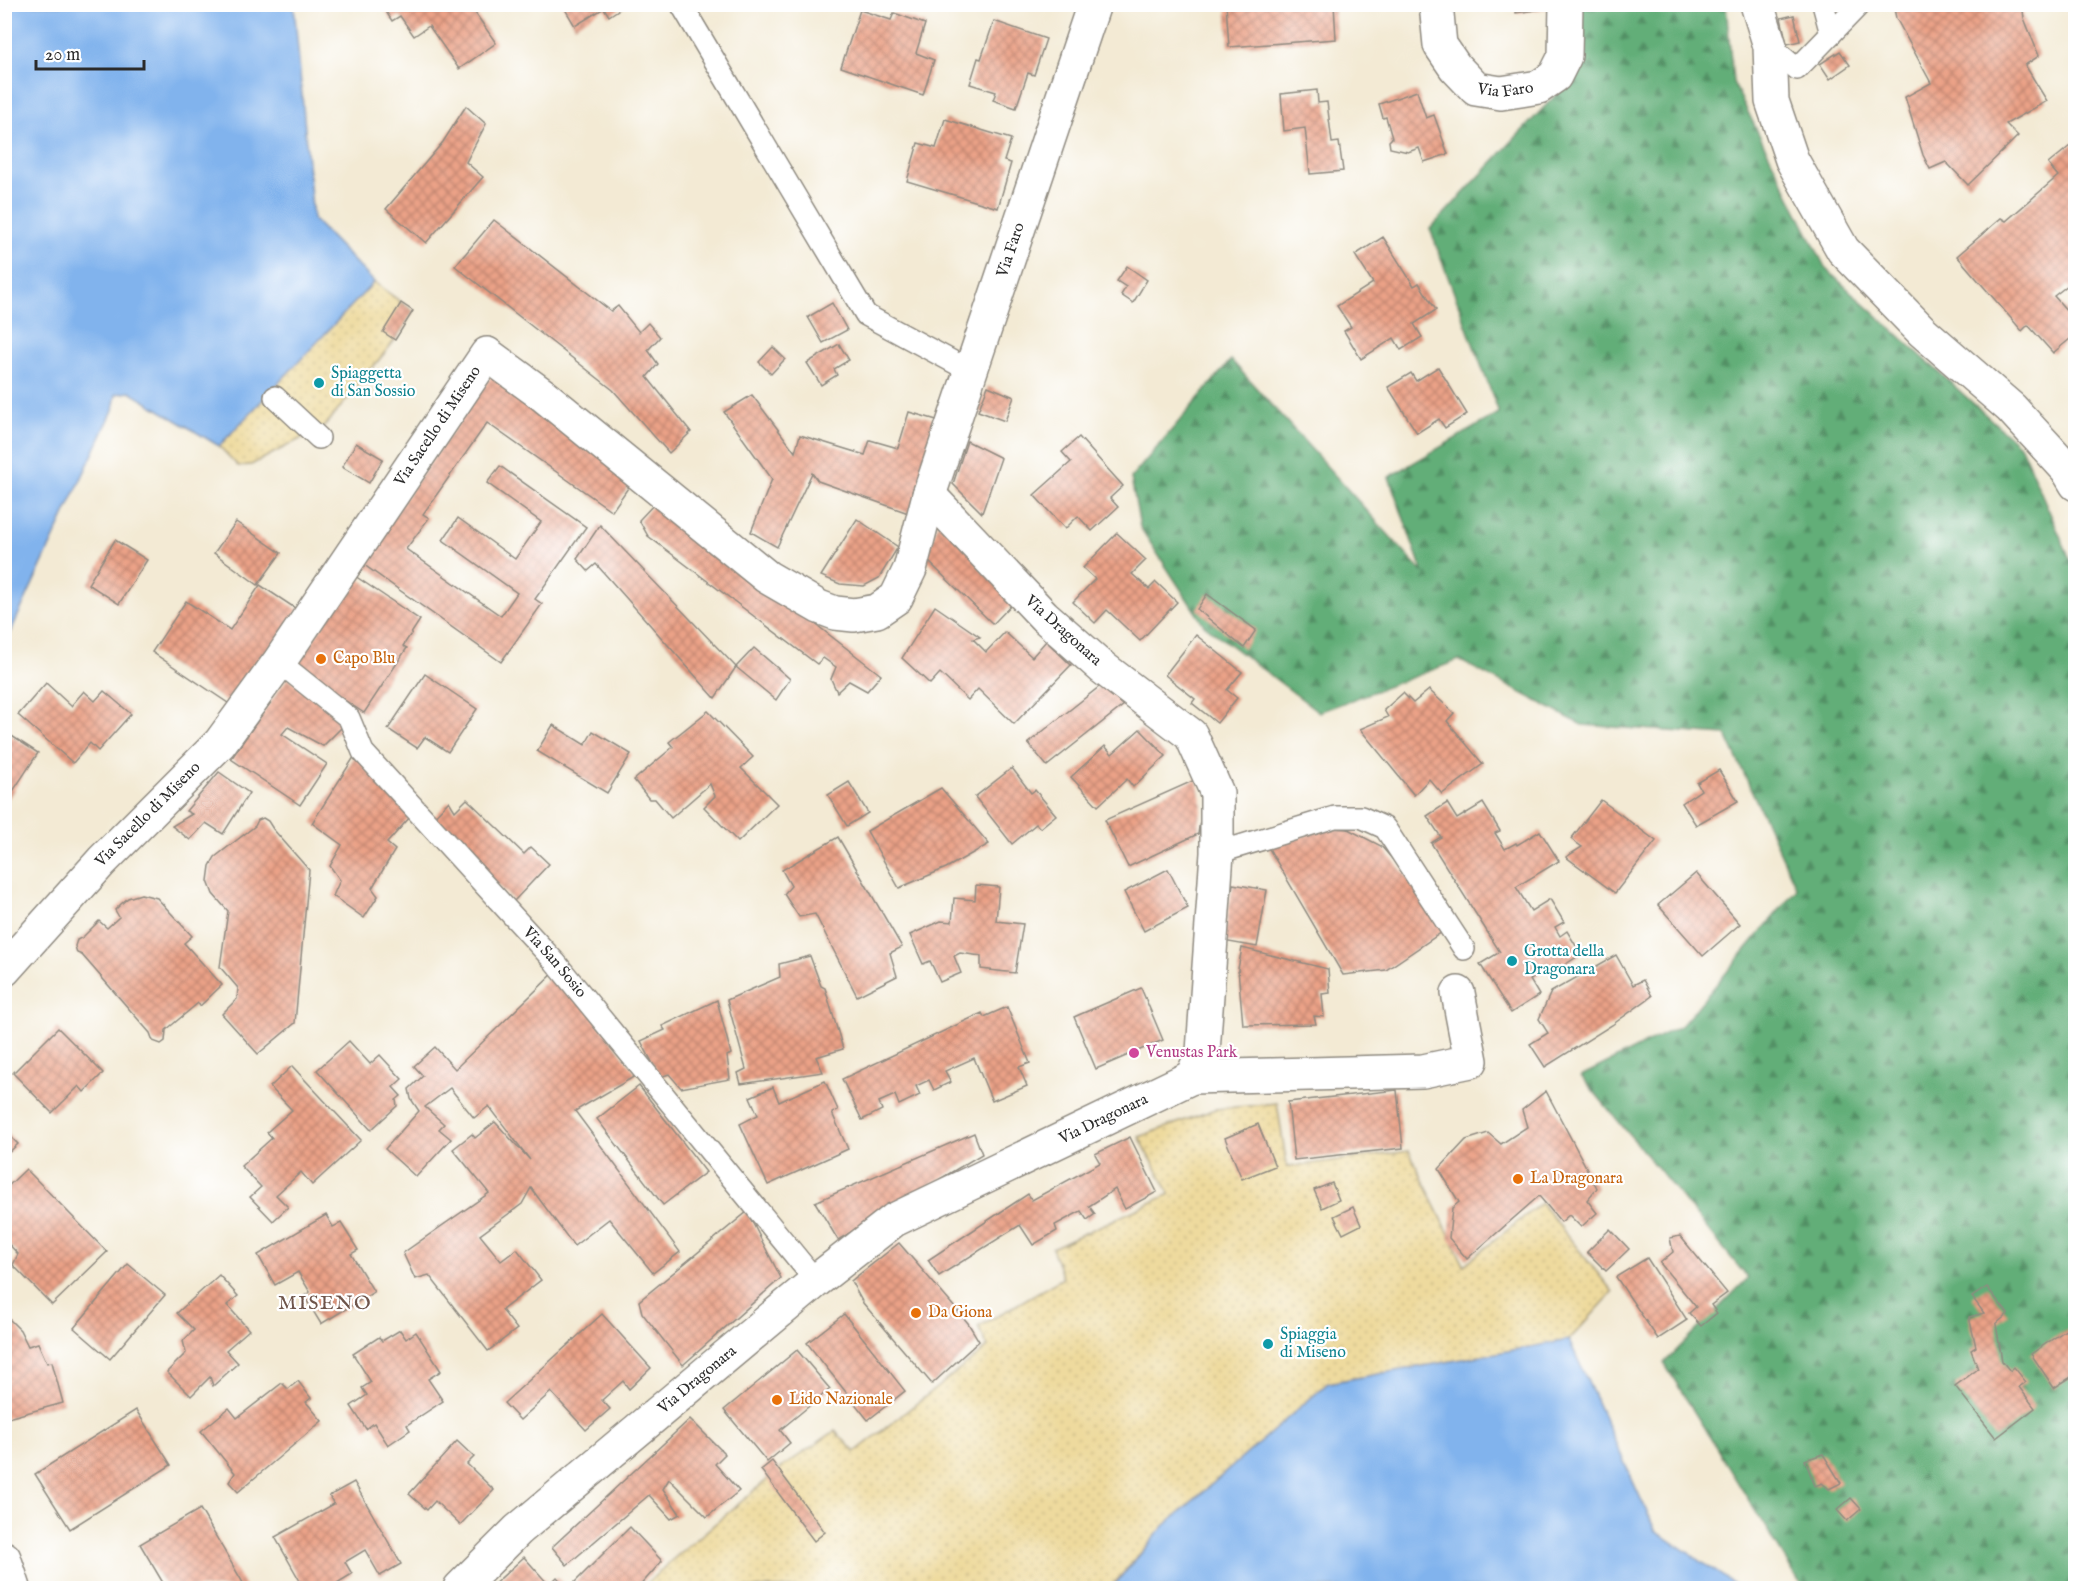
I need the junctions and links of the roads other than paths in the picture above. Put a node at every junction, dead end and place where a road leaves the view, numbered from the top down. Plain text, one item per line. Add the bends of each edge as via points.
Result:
1 (681, 4) edge
2 (1094, 4) edge
3 (1436, 4) edge
4 (1566, 4) edge
5 (1757, 4) edge
6 (1823, 4) edge
7 (1860, 4) edge
8 (1831, 34) junction
9 (1770, 46) junction
10 (972, 372) junction
11 (275, 398) dead end
12 (319, 438) dead end
13 (2076, 484) edge
14 (929, 495) junction
15 (279, 662) junction
16 (1217, 853) junction
17 (1464, 949) dead end
18 (4, 970) edge
19 (1458, 993) dead end
20 (1192, 1077) junction
21 (816, 1281) junction
22 (4, 1558) edge
23 (14, 1588) edge
24 (460, 1588) edge

1 - 10 lane via 866,315
2 - 10 street, Via Faro
3 - 4 street, Via Faro via 1440,45 1455,67 1476,89 1502,93 1539,87 1555,76 1565,56
5 - 9 street
6 - 8 lane
7 - 8 lane
8 - 9 lane via 1797,69
9 - 13 street via 1772,101 1792,160 1843,250 1922,331 2011,408
10 - 14 street, Via Faro
11 - 12 lane
14 - 15 street, Via Sacello di Miseno via 910,569 896,598 877,611 835,613 767,577 487,354
14 - 16 street, Via Dragonara via 1044,616 1103,668 1191,735 1217,793
15 - 18 street, Via Sacello di Miseno via 220,743 102,861
15 - 21 lane, Via San Sosio via 349,718 363,752 555,962
16 - 17 lane via 1335,817 1361,817 1385,828
16 - 20 street, Via Dragonara via 1203,1052
19 - 20 street via 1471,1061 1423,1071
20 - 21 street, Via Dragonara via 894,1220
21 - 24 street, Via Dragonara via 518,1530
22 - 23 street

